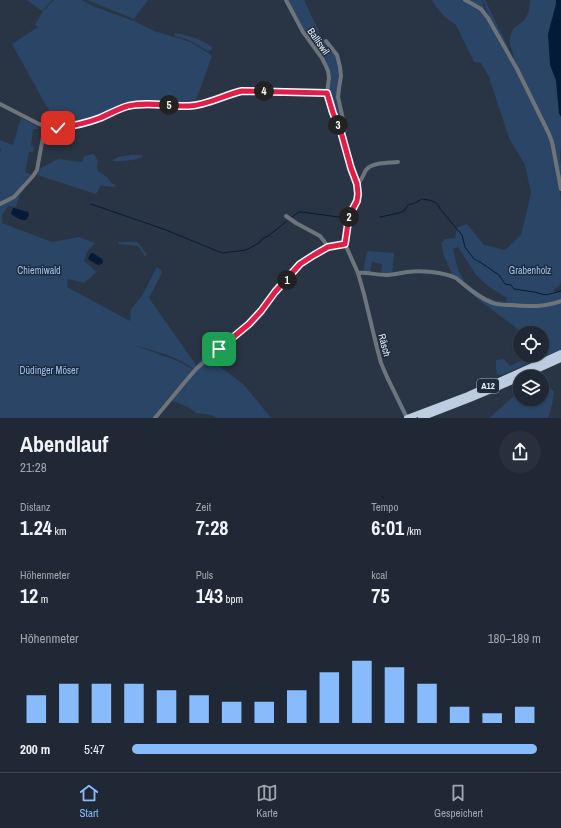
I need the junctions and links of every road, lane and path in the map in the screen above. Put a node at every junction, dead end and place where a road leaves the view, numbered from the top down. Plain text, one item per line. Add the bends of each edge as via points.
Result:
1 (286, 0) edge
2 (465, 0) edge
3 (326, 41) dead end
4 (327, 93) junction
5 (0, 104) edge
6 (45, 126) junction
7 (342, 134) junction
8 (398, 162) dead end
9 (357, 184) junction
10 (561, 189) edge
11 (0, 204) edge
12 (286, 216) dead end
13 (345, 244) junction
14 (328, 247) junction
15 (358, 273) junction
16 (561, 301) edge
17 (561, 353) edge
18 (561, 359) edge
19 (537, 370) edge
20 (513, 380) edge
21 (155, 418) edge
22 (407, 418) edge
23 (421, 418) edge

1 - 4 street, Balliswil via 303,32 325,64 329,78
2 - 10 street via 486,14 517,69 552,142
3 - 7 street via 337,55 341,72 338,97 346,129
4 - 6 street via 242,91 197,105 140,104 84,123 58,128
4 - 7 street
5 - 6 street
6 - 11 street via 37,170 14,197
7 - 9 street
8 - 9 street via 368,167
9 - 13 street via 357,201 349,216
12 - 14 street via 320,236
13 - 14 street
13 - 15 street, Räsch
14 - 21 street via 300,264 249,324 196,370
15 - 16 street via 384,275 419,272 452,276 477,295 495,303 528,307
15 - 22 street, Räsch via 381,363
17 - 22 highway, A12 via 474,393
18 - 19 highway, A12
20 - 23 highway, A12

